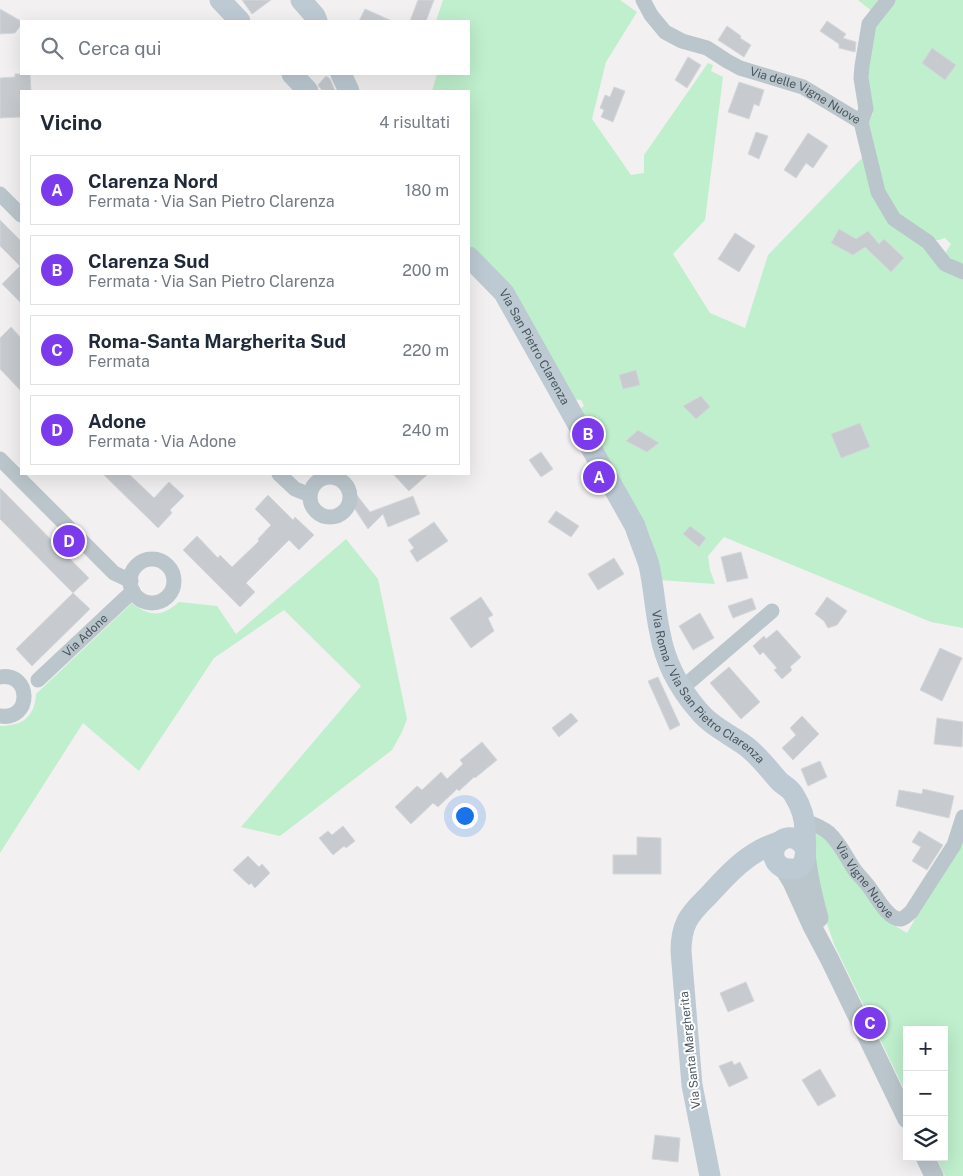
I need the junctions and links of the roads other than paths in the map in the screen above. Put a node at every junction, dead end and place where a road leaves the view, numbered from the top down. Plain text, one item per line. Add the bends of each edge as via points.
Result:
1 (220, 0) edge
2 (301, 0) edge
3 (643, 0) edge
4 (888, 0) edge
5 (239, 20) edge
6 (316, 20) edge
7 (342, 75) edge
8 (349, 90) edge
9 (861, 122) junction
10 (0, 194) edge
11 (20, 214) edge
12 (470, 258) edge
13 (963, 272) edge
14 (0, 459) edge
15 (280, 475) edge
16 (310, 495) dead end
17 (652, 582) joint
18 (772, 611) dead end
19 (0, 677) edge
20 (38, 680) dead end
21 (682, 689) junction
22 (0, 716) edge
23 (782, 783) junction
24 (963, 817) edge
25 (805, 821) junction
26 (794, 845) junction
27 (781, 867) junction
28 (721, 881) junction
29 (830, 960) junction
30 (906, 1116) edge
31 (927, 1161) edge
32 (710, 1176) edge
33 (934, 1176) edge

1 - 5 main road
2 - 6 main road
3 - 9 street, Via delle Vigne Nuove via 666,32 707,48 740,68 803,87
4 - 9 street via 869,24 861,78 866,109
7 - 8 main road
9 - 13 street, Via delle Vigne Nuove via 878,192 894,219 928,242 945,264
10 - 11 street
12 - 17 main road, Via San Pietro Clarenza via 504,294 635,526
14 - 20 street, Via Adone via 114,573 132,586
15 - 16 street via 295,490
17 - 21 main road, Via Roma / Via San Pietro Clarenza via 660,635 671,669
18 - 21 street
19 - 22 street via 17,680 22,685 25,699 14,714
21 - 23 main road, Via Roma / Via San Pietro Clarenza via 708,722 745,745
23 - 25 main road, Via Roma / Via San Pietro Clarenza via 792,792
23 - 26 main road via 793,810
24 - 25 street, Via Vigne Nuove via 954,845 911,912 901,919 882,906 830,834
25 - 26 main road
26 - 27 main road via 774,852
26 - 27 main road via 805,859 793,869
26 - 28 main road, Via Santa Margherita via 766,846 736,866
26 - 29 street via 808,871
27 - 28 main road via 755,865
27 - 29 street via 792,882
28 - 32 main road, Via Santa Margherita via 693,911 681,936 692,1086
29 - 30 street
31 - 33 street

